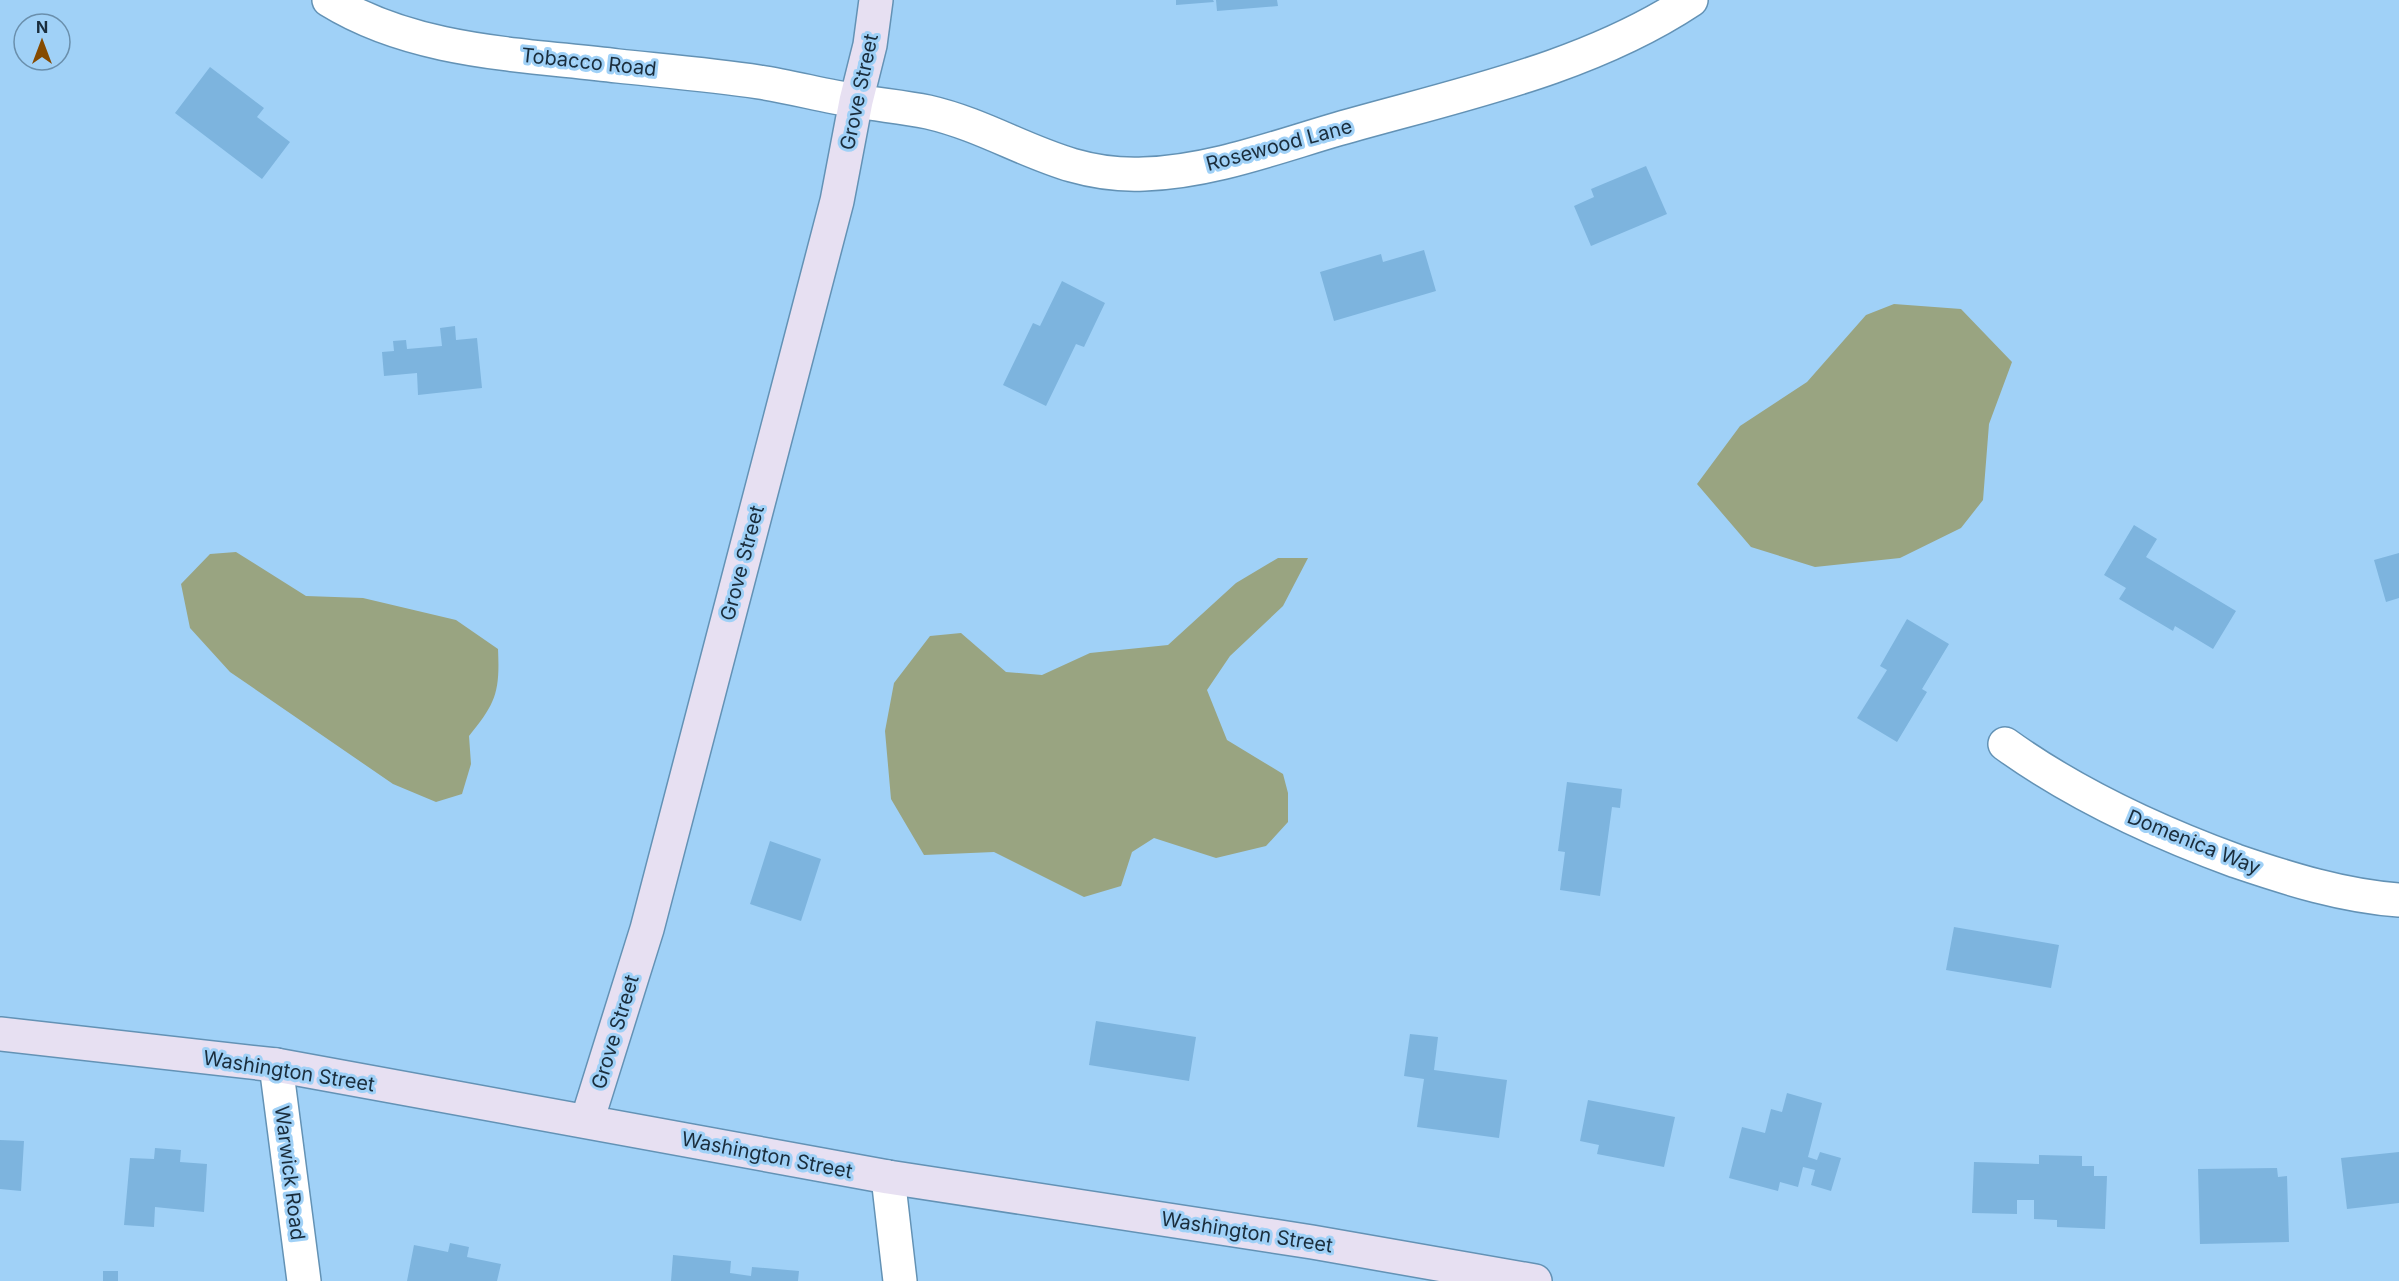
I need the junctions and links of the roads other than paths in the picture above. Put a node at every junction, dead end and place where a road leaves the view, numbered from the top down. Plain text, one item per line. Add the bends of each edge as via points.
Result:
1 (329, 0) edge
2 (876, 0) edge
3 (1691, 0) edge
4 (856, 101) junction
5 (2005, 744) dead end
6 (2399, 900) edge
7 (0, 1034) edge
8 (276, 1065) junction
9 (587, 1122) junction
10 (888, 1178) junction
11 (304, 1281) edge
12 (900, 1281) edge
13 (1534, 1281) edge

1 - 4 street, Tobacco Road via 412,37 462,48 760,82
2 - 4 main road, Grove Street
3 - 4 street, Rosewood Lane via 1629,34 1511,80 1223,161 1148,174 1111,174 1071,166 979,128 928,112
4 - 9 main road, Grove Street via 837,201 647,929
5 - 6 street, Domenica Way via 2077,792 2209,851 2312,884 2365,897
7 - 8 main road, Washington Street
8 - 9 main road, Washington Street
8 - 11 street, Warwick Road
9 - 10 main road, Washington Street
10 - 12 street
10 - 13 main road, Washington Street via 1312,1242

